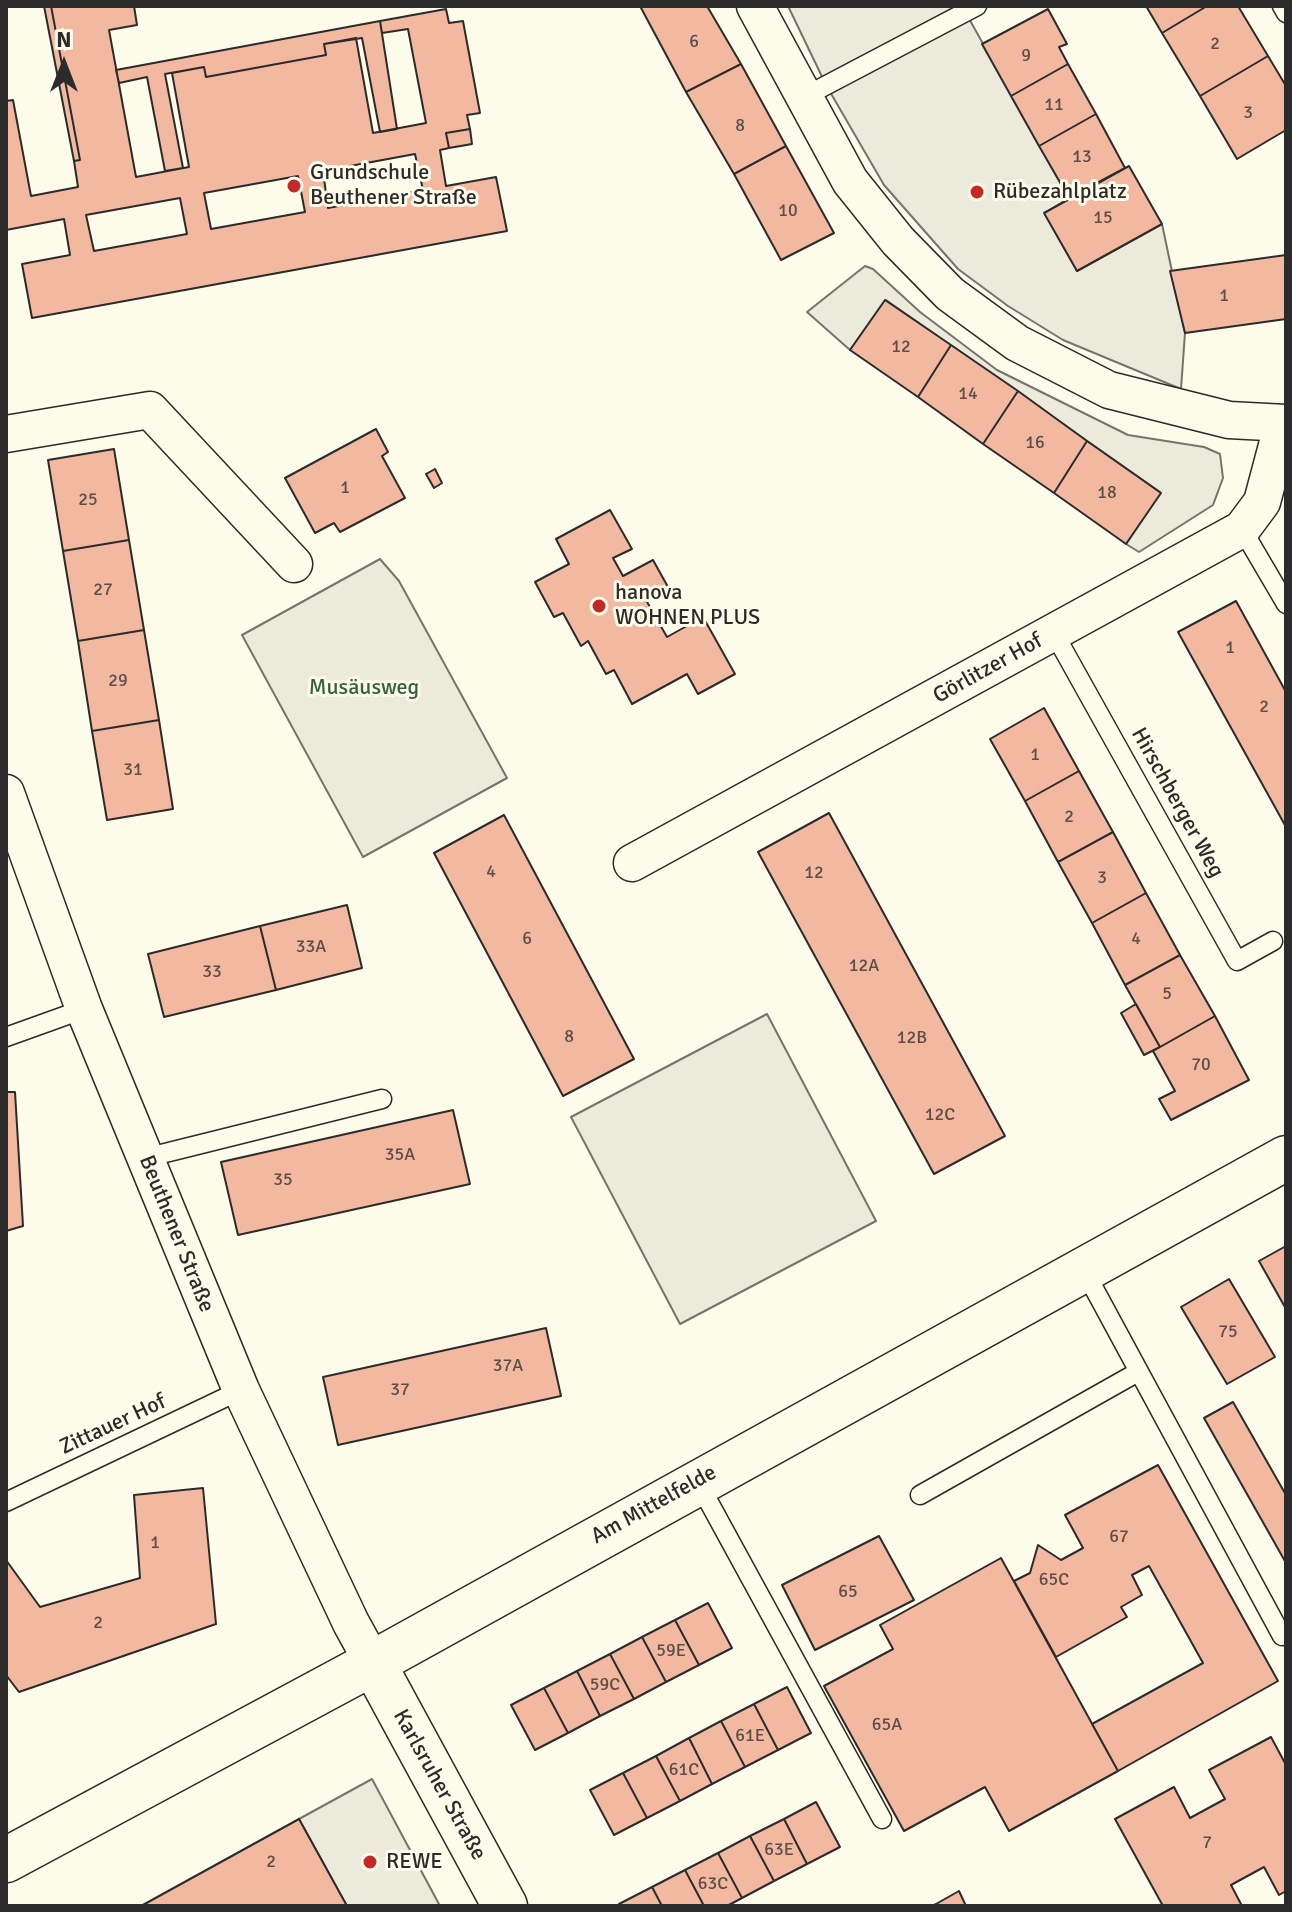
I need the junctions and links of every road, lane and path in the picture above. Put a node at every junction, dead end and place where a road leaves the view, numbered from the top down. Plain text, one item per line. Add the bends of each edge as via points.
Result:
1 (755, 6) edge
2 (977, 6) edge
3 (1282, 6) edge
4 (1286, 13) edge
5 (802, 98) junction
6 (1285, 423) edge
7 (6, 434) edge
8 (1242, 529) junction
9 (294, 564) dead end
10 (1286, 604) edge
11 (1054, 633) junction
12 (6, 793) edge
13 (632, 863) dead end
14 (1273, 941) dead end
15 (84, 1009) junction
16 (6, 1037) edge
17 (382, 1099) dead end
18 (145, 1158) junction
19 (1286, 1158) edge
20 (1083, 1268) junction
21 (1138, 1372) junction
22 (241, 1390) junction
23 (697, 1481) junction
24 (920, 1495) dead end
25 (6, 1502) edge
26 (1282, 1636) dead end
27 (373, 1663) junction
28 (882, 1819) dead end
29 (11, 1858) edge
30 (505, 1906) edge

1 - 5 street
2 - 5 lane
3 - 4 lane
5 - 6 street via 850,181 898,241 950,294 1017,343 1109,390 1229,420
6 - 8 street, Görlitzer Hof via 1262,502
7 - 9 street via 150,410
8 - 10 lane
8 - 11 street, Görlitzer Hof
11 - 13 street, Görlitzer Hof
11 - 14 lane, Hirschberger Weg via 1237,961
12 - 15 street, Beuthener Straße
15 - 16 lane
15 - 18 street, Beuthener Straße
17 - 18 lane
18 - 22 street, Beuthener Straße
19 - 20 street, Am Mittelfelde
20 - 21 lane
20 - 23 street, Am Mittelfelde
21 - 24 lane
21 - 26 lane
22 - 25 lane, Zittauer Hof
22 - 27 street, Beuthener Straße
23 - 27 street, Am Mittelfelde
23 - 28 lane
27 - 29 street, Am Mittelfelde
27 - 30 street, Karlsruher Straße

